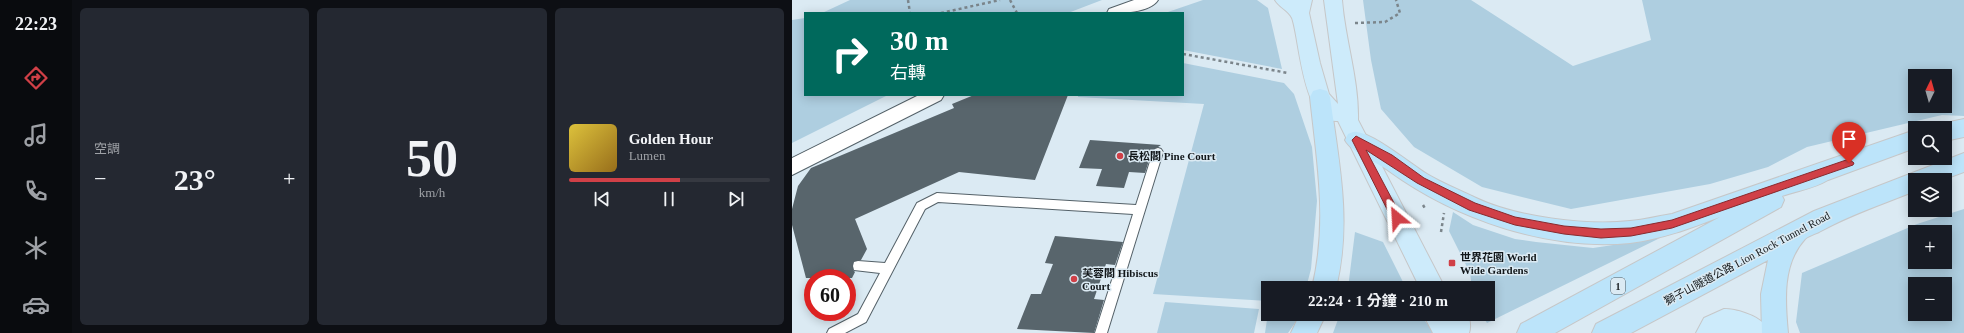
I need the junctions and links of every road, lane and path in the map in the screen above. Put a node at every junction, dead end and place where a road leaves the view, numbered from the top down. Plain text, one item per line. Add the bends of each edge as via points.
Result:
1 (908, 0) edge
2 (1000, 0) edge
3 (1010, 0) edge
4 (1150, 0) edge
5 (1284, 0) edge
6 (1333, 0) edge
7 (1396, 0) edge
8 (1301, 6) edge
9 (910, 12) edge
10 (946, 12) edge
11 (1016, 12) edge
12 (1118, 12) edge
13 (1354, 24) dead end
14 (1184, 54) edge
15 (1288, 73) dead end
16 (933, 96) edge
17 (1320, 97) junction
18 (1964, 128) edge
19 (1352, 130) junction
20 (1952, 131) edge
21 (1908, 142) edge
22 (1158, 152) dead end
23 (1964, 162) edge
24 (792, 167) edge
25 (1820, 173) junction
26 (1935, 173) edge
27 (1908, 183) edge
28 (1140, 210) junction
29 (1443, 220) dead end
30 (1799, 230) junction
31 (1441, 232) dead end
32 (858, 266) dead end
33 (889, 268) junction
34 (1326, 281) edge
35 (1429, 281) edge
36 (1310, 321) edge
37 (1440, 321) edge
38 (1457, 321) edge
39 (833, 333) edge
40 (1101, 333) edge
41 (1304, 333) edge
42 (1530, 333) edge
43 (1605, 333) edge
44 (1709, 333) edge
45 (1755, 333) edge
46 (1775, 333) edge

1 - 9 path
2 - 10 path
3 - 11 path
4 - 12 street
5 - 8 main road
6 - 19 main road
7 - 13 path via 1400,13 1385,22
8 - 17 main road via 1310,63
14 - 15 path
16 - 24 street
17 - 19 main road
17 - 34 highway via 1334,227 1333,248
18 - 20 highway
19 - 25 highway via 1420,181 1472,207 1515,221 1595,233 1631,232 1672,224
19 - 35 main road
21 - 25 highway, 1
22 - 28 lane
23 - 26 highway, 獅子山隧道公路 Lion Rock Tunnel Road
25 - 42 highway, 1
27 - 30 highway, 獅子山隧道公路 Lion Rock Tunnel Road
28 - 33 lane via 937,197 920,206
28 - 40 lane
29 - 31 path
30 - 43 highway, 獅子山隧道公路 Lion Rock Tunnel Road
30 - 46 highway via 1786,246 1776,270 1773,294
32 - 33 lane
33 - 39 lane via 862,318
36 - 41 highway
37 - 38 main road via 1457,330
44 - 45 main road via 1714,325 1722,321 1743,325

